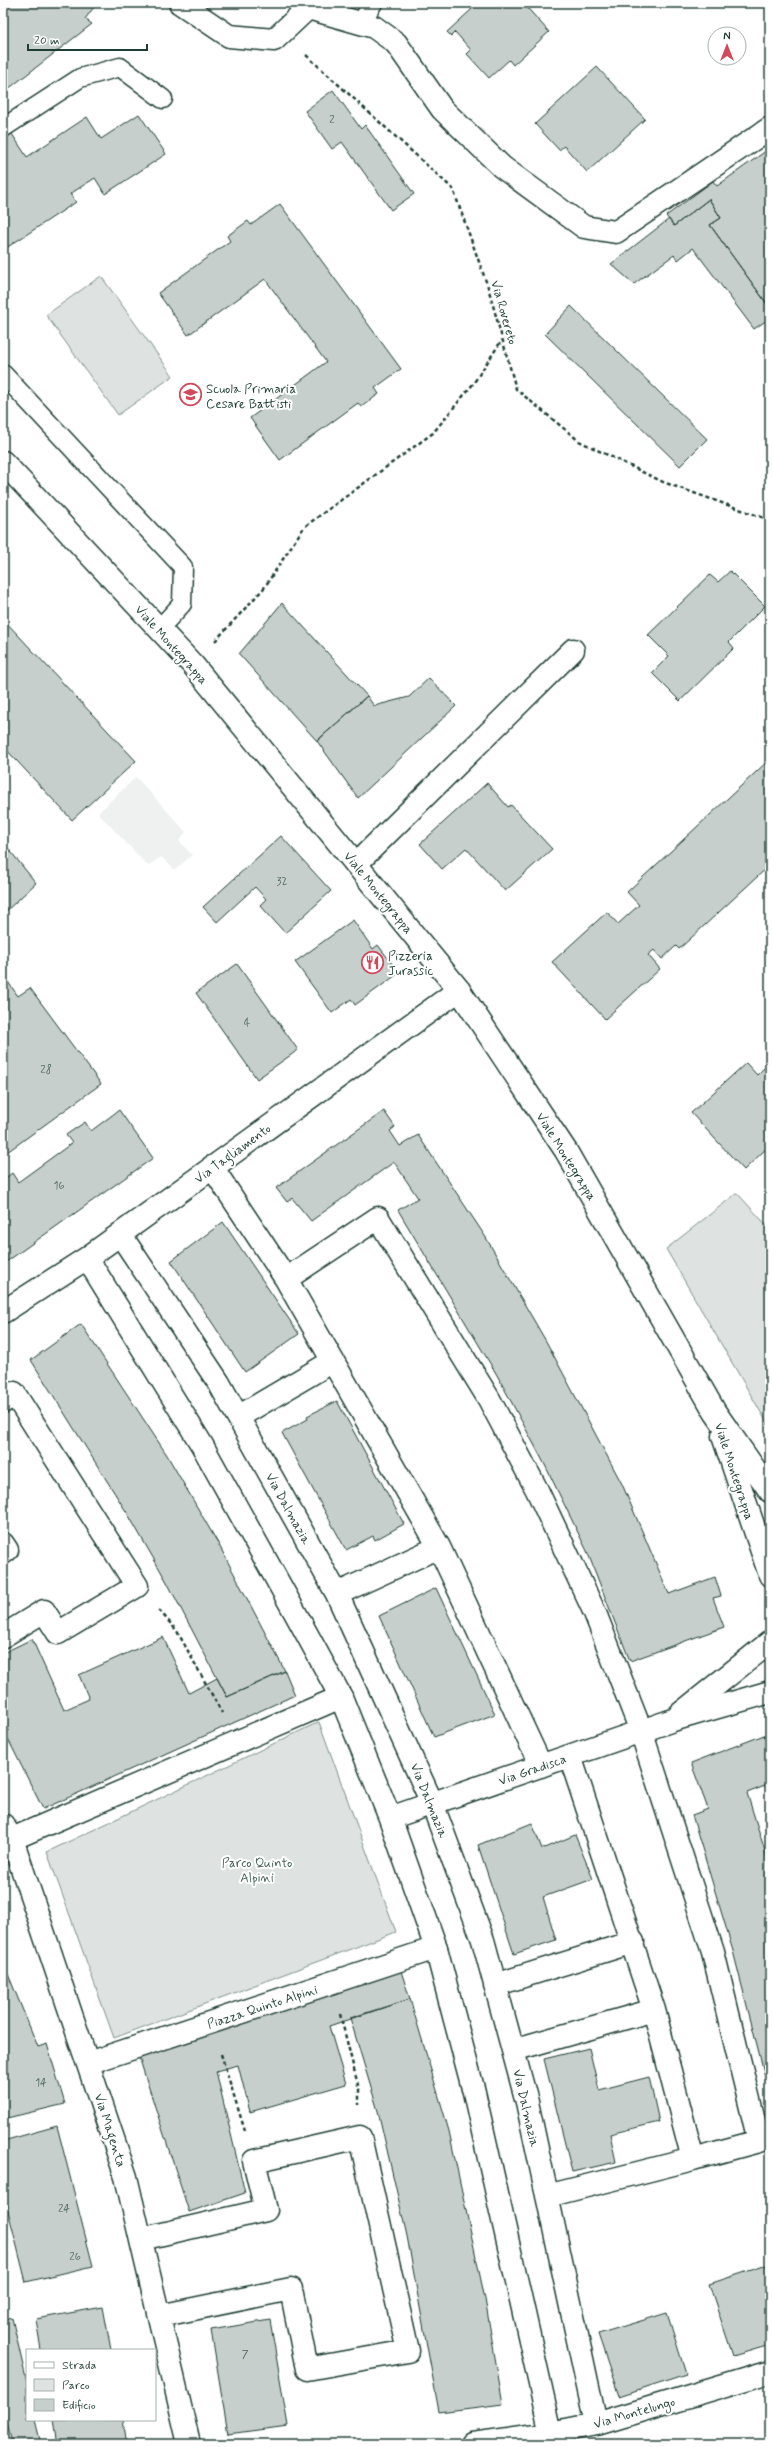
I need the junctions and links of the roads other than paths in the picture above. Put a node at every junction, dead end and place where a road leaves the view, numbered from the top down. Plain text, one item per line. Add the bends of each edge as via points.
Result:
1 (180, 3) edge
2 (373, 3) edge
3 (309, 5) edge
4 (360, 23) junction
5 (163, 99) dead end
6 (3, 128) edge
7 (770, 128) edge
8 (3, 374) edge
9 (3, 462) edge
10 (159, 629) junction
11 (573, 650) dead end
12 (356, 864) junction
13 (459, 990) junction
14 (212, 1168) junction
15 (120, 1234) junction
16 (87, 1258) junction
17 (286, 1279) junction
18 (3, 1312) edge
19 (333, 1361) junction
20 (3, 1402) edge
21 (715, 1412) junction
22 (238, 1416) junction
23 (770, 1491) edge
24 (3, 1544) edge
25 (439, 1547) junction
26 (3, 1553) edge
27 (770, 1575) edge
28 (338, 1594) junction
29 (3, 1636) edge
30 (770, 1642) edge
31 (770, 1692) edge
32 (341, 1696) junction
33 (673, 1720) junction
34 (641, 1731) junction
35 (570, 1756) junction
36 (541, 1766) junction
37 (432, 1803) junction
38 (390, 1818) junction
39 (7, 1832) edge
40 (633, 1942) junction
41 (436, 1948) junction
42 (495, 1985) junction
43 (654, 2010) junction
44 (513, 2050) junction
45 (88, 2064) junction
46 (693, 2159) junction
47 (547, 2196) junction
48 (141, 2239) junction
49 (159, 2316) junction
50 (770, 2372) edge
51 (596, 2424) junction
52 (551, 2433) junction
53 (189, 2444) edge
54 (472, 2444) edge

1 - 3 street via 229,36 274,40
2 - 4 lane
3 - 4 street
4 - 7 street via 374,27 396,43 442,109 502,167 584,227 616,232
5 - 6 lane via 120,67 80,78
8 - 10 lane via 183,567 182,604
9 - 10 street, Viale Montegrappa
10 - 12 street, Viale Montegrappa via 193,665
11 - 12 street
12 - 13 street, Viale Montegrappa
13 - 14 street, Via Tagliamento
13 - 21 street, Viale Montegrappa via 566,1151
14 - 15 street, Via Tagliamento
14 - 17 street
15 - 16 street, Via Tagliamento
15 - 22 street, Via Dalmazia via 219,1383
16 - 18 street, Via Tagliamento
16 - 32 street via 202,1445
17 - 19 street
17 - 34 street via 378,1218 489,1399 537,1490 595,1614
19 - 22 street
19 - 25 street
20 - 29 street via 14,1394 137,1586 58,1633 44,1611
21 - 23 street, Viale Montegrappa
21 - 27 street, Viale Montegrappa
22 - 28 street, Via Dalmazia
24 - 26 street via 7,1550
25 - 28 street
25 - 36 street
28 - 37 street, Via Dalmazia
30 - 33 street, Via Gradisca
31 - 33 street, Via Gradisca
32 - 38 street
32 - 39 street via 238,1741
33 - 34 street, Via Gradisca
34 - 35 street, Via Gradisca
34 - 46 street via 713,1952 759,2141
35 - 36 street, Via Gradisca
35 - 40 street
36 - 37 street, Via Gradisca
37 - 38 street, Via Gradisca
37 - 42 street, Via Dalmazia via 483,1940
38 - 41 street
39 - 45 street, Via Magenta
40 - 42 street
40 - 43 street
41 - 45 street, Piazza Quinto Alpini
41 - 52 street via 474,2092
42 - 44 street, Via Dalmazia
43 - 44 street
43 - 46 street
44 - 47 street, Via Dalmazia
45 - 48 street, Via Magenta via 126,2177
46 - 47 street
47 - 51 street, Via Dalmazia
48 - 49 street, Via Magenta
48 - 49 street via 266,2210 254,2161 360,2137 408,2351 307,2369 291,2290
49 - 53 street, Via Magenta
50 - 51 street, Via Montelungo
51 - 52 street, Via Montelungo
52 - 54 street, Via Montelungo

